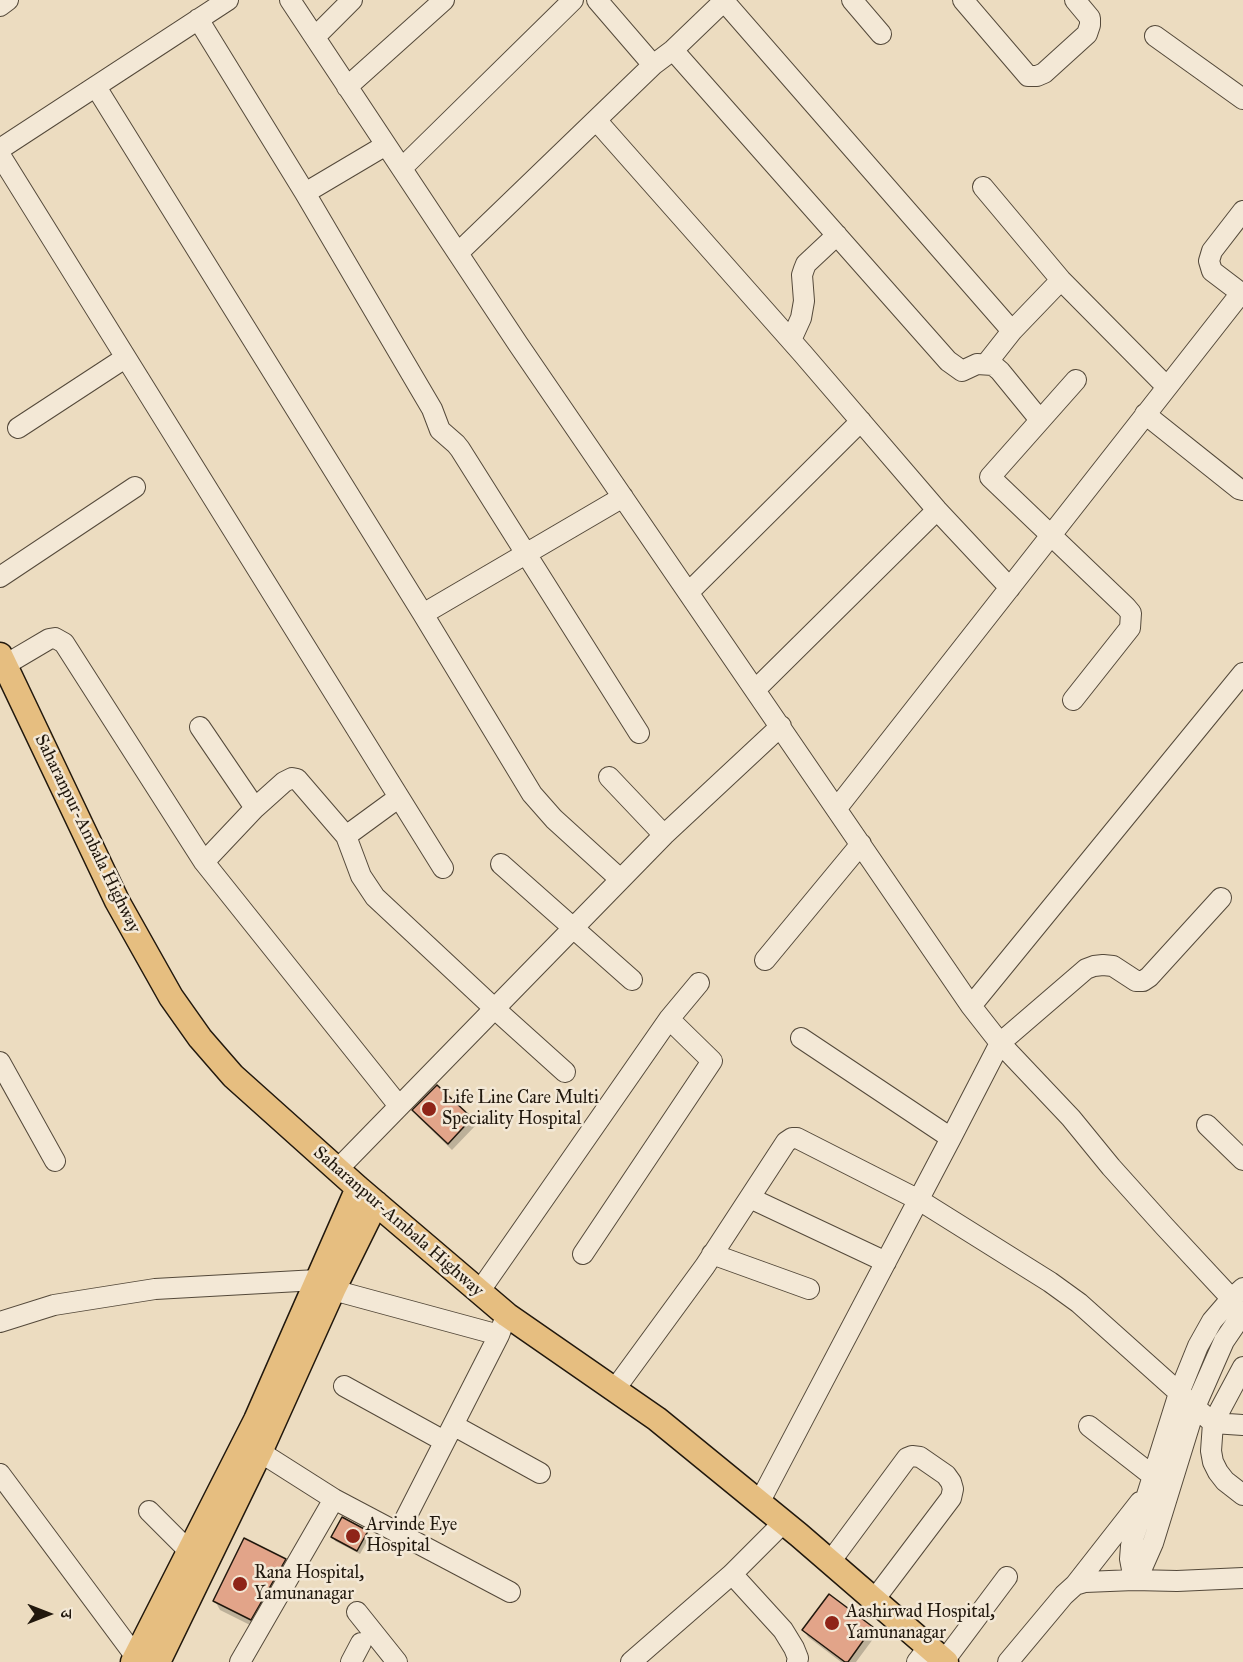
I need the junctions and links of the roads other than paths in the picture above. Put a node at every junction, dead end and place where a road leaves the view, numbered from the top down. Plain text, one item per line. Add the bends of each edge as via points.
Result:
1 (8, 0) edge
2 (228, 0) edge
3 (290, 0) edge
4 (352, 0) edge
5 (444, 0) edge
6 (573, 0) edge
7 (597, 0) edge
8 (724, 0) edge
9 (852, 0) edge
10 (963, 0) edge
11 (1075, 0) edge
12 (0, 6) edge
13 (199, 11) edge
14 (881, 34) dead end
15 (1155, 36) dead end
16 (315, 37) junction
17 (673, 50) junction
18 (653, 65) junction
19 (96, 87) junction
20 (347, 87) junction
21 (1243, 99) edge
22 (596, 120) junction
23 (386, 145) junction
24 (0, 149) edge
25 (0, 155) edge
26 (402, 168) junction
27 (983, 187) dead end
28 (305, 193) junction
29 (1243, 211) edge
30 (837, 235) junction
31 (458, 253) junction
32 (1061, 280) junction
33 (1242, 294) edge
34 (1012, 331) junction
35 (791, 340) junction
36 (125, 358) junction
37 (986, 364) junction
38 (1076, 380) dead end
39 (1167, 387) junction
40 (1146, 414) junction
41 (1040, 420) junction
42 (861, 421) junction
43 (18, 428) dead end
44 (135, 487) dead end
45 (1243, 490) edge
46 (624, 497) junction
47 (937, 510) junction
48 (1050, 536) junction
49 (526, 554) junction
50 (0, 577) edge
51 (1010, 588) junction
52 (689, 592) junction
53 (423, 614) junction
54 (2, 660) edge
55 (1243, 673) edge
56 (756, 689) junction
57 (1073, 700) dead end
58 (200, 726) dead end
59 (781, 726) junction
60 (639, 733) dead end
61 (609, 777) dead end
62 (398, 798) junction
63 (255, 808) junction
64 (837, 808) junction
65 (663, 835) junction
66 (346, 836) junction
67 (861, 844) junction
68 (204, 862) junction
69 (501, 864) dead end
70 (443, 868) dead end
71 (620, 879) junction
72 (1221, 898) dead end
73 (573, 928) junction
74 (765, 960) dead end
75 (632, 980) dead end
76 (699, 983) dead end
77 (972, 1006) junction
78 (495, 1009) junction
79 (669, 1019) junction
80 (801, 1038) dead end
81 (1000, 1043) junction
82 (0, 1062) edge
83 (565, 1072) dead end
84 (7, 1089) edge
85 (399, 1106) junction
86 (1207, 1125) dead end
87 (951, 1138) junction
88 (1243, 1160) edge
89 (55, 1161) dead end
90 (337, 1170) junction
91 (367, 1196) junction
92 (750, 1198) junction
93 (919, 1200) junction
94 (583, 1254) dead end
95 (712, 1254) junction
96 (886, 1262) junction
97 (325, 1285) junction
98 (809, 1289) dead end
99 (479, 1292) junction
100 (1239, 1299) edge
101 (1243, 1317) edge
102 (0, 1322) edge
103 (503, 1325) junction
104 (1242, 1371) edge
105 (344, 1386) dead end
106 (615, 1389) junction
107 (1179, 1393) junction
108 (1195, 1407) junction
109 (1213, 1423) junction
110 (1243, 1425) edge
111 (1089, 1426) dead end
112 (449, 1433) junction
113 (260, 1452) junction
114 (540, 1473) dead end
115 (0, 1474) edge
116 (1150, 1484) junction
117 (1243, 1495) edge
118 (334, 1499) junction
119 (759, 1503) junction
120 (149, 1511) dead end
121 (783, 1522) junction
122 (398, 1533) junction
123 (189, 1551) junction
124 (830, 1562) junction
125 (732, 1574) junction
126 (1007, 1577) dead end
127 (1243, 1578) edge
128 (1134, 1580) junction
129 (1075, 1585) junction
130 (510, 1592) dead end
131 (874, 1600) junction
132 (357, 1612) dead end
133 (361, 1643) dead end
134 (934, 1658) edge
135 (142, 1660) edge
136 (240, 1662) edge
137 (351, 1662) edge
138 (397, 1662) edge
139 (631, 1662) edge
140 (797, 1662) edge
141 (1008, 1662) edge

1 - 12 street
2 - 13 street
3 - 16 street
4 - 16 street
5 - 20 street
6 - 26 street
7 - 18 street
8 - 17 street
8 - 34 street
9 - 14 street
10 - 11 street via 1020,68 1028,76 1037,76 1087,34 1090,18
13 - 19 street
13 - 28 street
15 - 21 street
16 - 20 street
17 - 18 street
17 - 30 street
18 - 22 street
19 - 24 street
19 - 53 street
20 - 23 street
22 - 31 street
22 - 35 street
23 - 26 street
23 - 28 street
25 - 36 street
26 - 31 street
27 - 32 street
28 - 49 street via 440,429 456,444
29 - 33 street via 1212,251 1209,261 1212,271
30 - 35 street via 806,264 802,274 801,318
30 - 37 street via 956,368 962,371
31 - 46 street
32 - 34 street
32 - 39 street
33 - 39 street
34 - 37 street
35 - 42 street
36 - 43 street
36 - 62 street
37 - 41 street via 1000,371
38 - 41 street
39 - 40 street
40 - 45 street
40 - 48 street
41 - 48 street via 990,477
42 - 47 street
42 - 52 street
44 - 50 street
46 - 49 street
46 - 52 street
47 - 51 street
47 - 56 street
48 - 51 street
48 - 57 street via 1131,613 1130,628
49 - 53 street
49 - 60 street
51 - 64 street
52 - 56 street
53 - 71 street via 532,794
54 - 68 street via 49,639 64,643
54 - 90 main road, Saharanpur-Ambala Highway via 117,901 171,997 233,1077
55 - 77 street
56 - 59 street
58 - 63 street
59 - 64 street
59 - 65 street
61 - 65 street
62 - 66 street
62 - 70 street
63 - 66 street via 284,782 297,779
63 - 68 street
64 - 67 street
65 - 71 street
66 - 78 street via 361,876 375,897
67 - 74 street
67 - 77 street
68 - 85 street
69 - 73 street
71 - 73 street
72 - 81 street via 1143,981 1136,981 1113,966 1086,969
73 - 75 street
73 - 78 street
76 - 79 street
77 - 81 street
78 - 83 street
78 - 85 street
79 - 94 street via 712,1061
79 - 99 street
80 - 87 street
81 - 87 street
81 - 100 street via 1111,1167
82 - 84 street
84 - 89 street
85 - 90 street
86 - 88 street
87 - 93 street
90 - 91 main road, Saharanpur-Ambala Highway
91 - 97 main road
91 - 99 main road, Saharanpur-Ambala Highway
92 - 93 street via 786,1142 797,1138
92 - 95 street
92 - 96 street
93 - 96 street
93 - 107 street via 1050,1282
95 - 98 street
95 - 106 street
96 - 119 street
97 - 102 street via 155,1289 54,1305
97 - 103 street
97 - 113 main road
97 - 123 main road
99 - 103 main road, Saharanpur-Ambala Highway
100 - 107 street via 1212,1321
101 - 108 street via 1224,1341
103 - 106 main road, Saharanpur-Ambala Highway
103 - 112 street
104 - 109 street
105 - 112 street
106 - 119 main road, Saharanpur-Ambala Highway
107 - 108 street
107 - 116 street
108 - 109 street
108 - 128 street via 1153,1543
109 - 110 street
109 - 117 street via 1211,1450 1218,1472
111 - 116 street
112 - 114 street
112 - 122 street
113 - 118 street
113 - 135 main road
115 - 135 street
116 - 128 street via 1131,1546
116 - 129 street
118 - 122 street
118 - 136 street
119 - 121 main road, Saharanpur-Ambala Highway
120 - 123 street
121 - 124 main road, Saharanpur-Ambala Highway
121 - 125 street
122 - 130 street
123 - 135 main road
124 - 131 main road, Saharanpur-Ambala Highway
124 - 131 street via 907,1458 920,1457 946,1475 953,1490 951,1498
125 - 139 street
125 - 140 street via 783,1630
126 - 134 street
127 - 128 street
128 - 129 street
129 - 141 street
131 - 134 main road, Saharanpur-Ambala Highway
132 - 138 street
133 - 137 street

